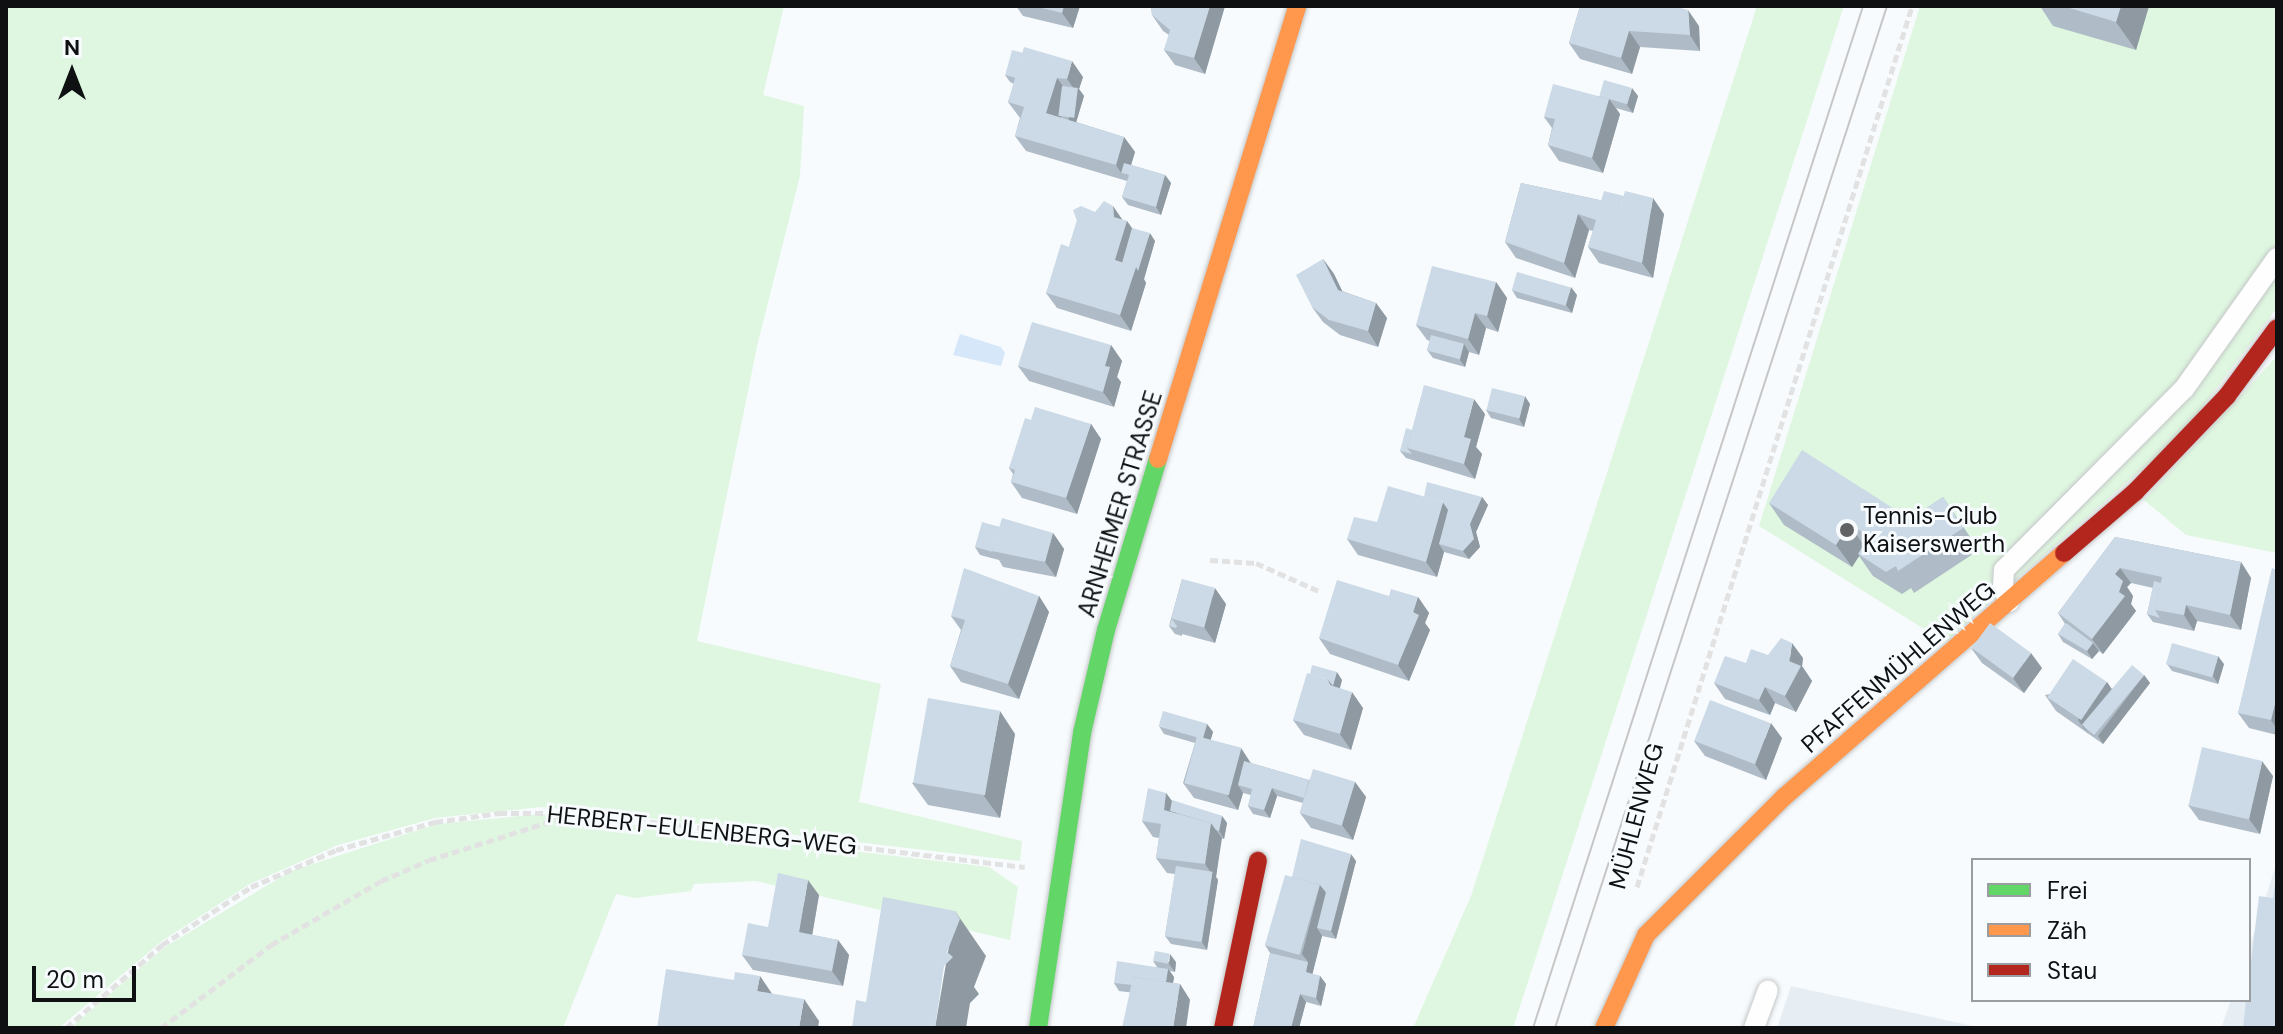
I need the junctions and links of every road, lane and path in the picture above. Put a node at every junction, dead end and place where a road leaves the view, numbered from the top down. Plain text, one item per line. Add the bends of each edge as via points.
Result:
1 (1297, 6) edge
2 (1912, 6) edge
3 (2277, 258) edge
4 (2277, 328) edge
5 (1210, 560) dead end
6 (1321, 592) dead end
7 (2009, 602) junction
8 (578, 813) junction
9 (1258, 861) dead end
10 (1061, 871) junction
11 (1646, 935) junction
12 (1768, 990) dead end
13 (66, 1028) edge
14 (161, 1028) edge
15 (1038, 1028) edge
16 (1223, 1028) edge
17 (1604, 1028) edge
18 (1754, 1028) edge

1 - 10 street, ARNHEIMER STRASSE via 1106,630 1082,733
2 - 11 path, MÜHLENWEG via 1636,892
3 - 7 lane via 2184,389 2004,570
4 - 7 street, PFAFFENMÜHLENWEG via 2193,434
5 - 6 path via 1256,563
7 - 11 street, PFAFFENMÜHLENWEG via 1784,797
8 - 10 path, HERBERT-EULENBERG-WEG
8 - 13 path, HERBERT-EULENBERG-WEG via 499,813 435,822 290,868 162,945
8 - 14 path via 429,860 381,881 271,945
9 - 16 street
10 - 15 street, ARNHEIMER STRASSE
11 - 17 street
12 - 18 lane

